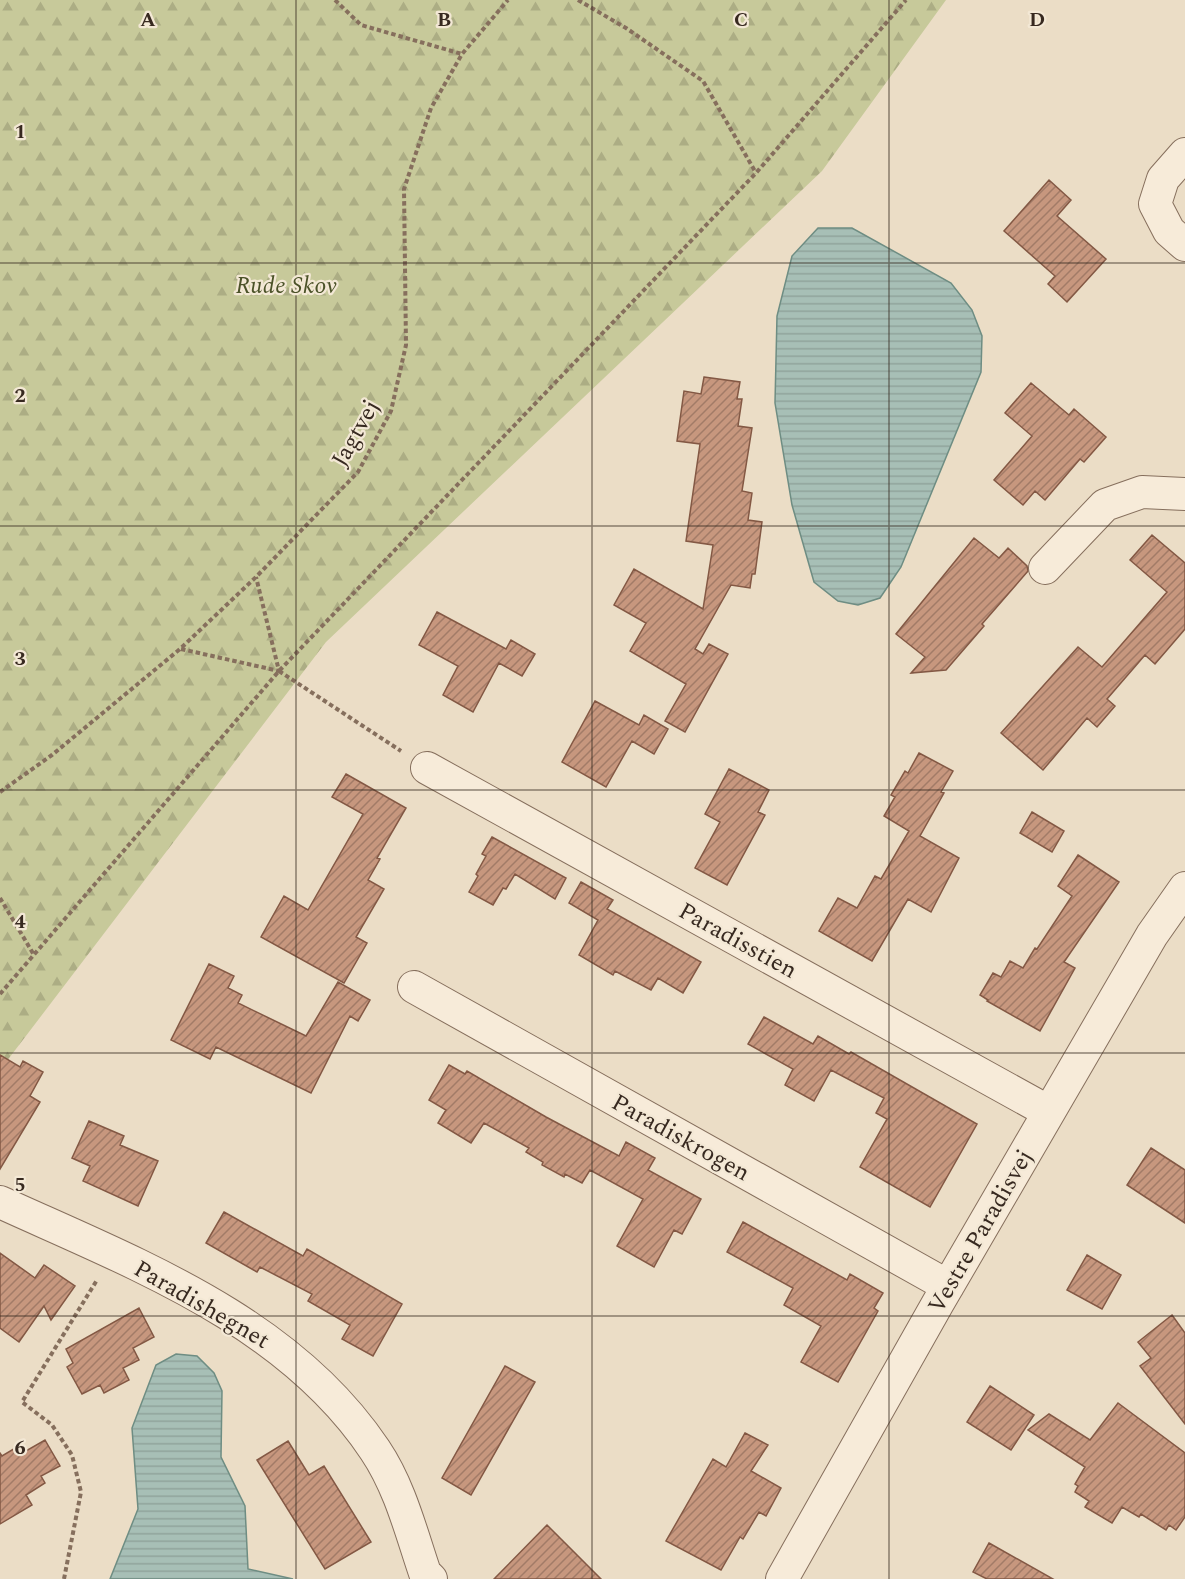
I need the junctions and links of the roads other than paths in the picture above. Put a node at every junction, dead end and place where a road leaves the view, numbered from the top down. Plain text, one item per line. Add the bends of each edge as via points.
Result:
1 (1185, 154) edge
2 (1185, 245) edge
3 (1185, 494) edge
4 (1045, 568) dead end
5 (427, 768) road end
6 (1185, 888) edge
7 (414, 987) dead end
8 (1049, 1112) junction
9 (0, 1202) edge
10 (948, 1286) junction
11 (425, 1577) edge
12 (782, 1579) edge

1 - 2 street via 1163,179 1155,204 1169,231
3 - 4 street via 1142,492 1105,505
5 - 8 street, Paradisstien
6 - 8 street, Vestre Paradisvej via 1152,935
7 - 10 street, Paradiskrogen
8 - 10 street, Vestre Paradisvej
9 - 11 street, Paradishegnet via 157,1273 249,1326 303,1368 345,1410 376,1452 399,1498
10 - 12 street, Vestre Paradisvej

